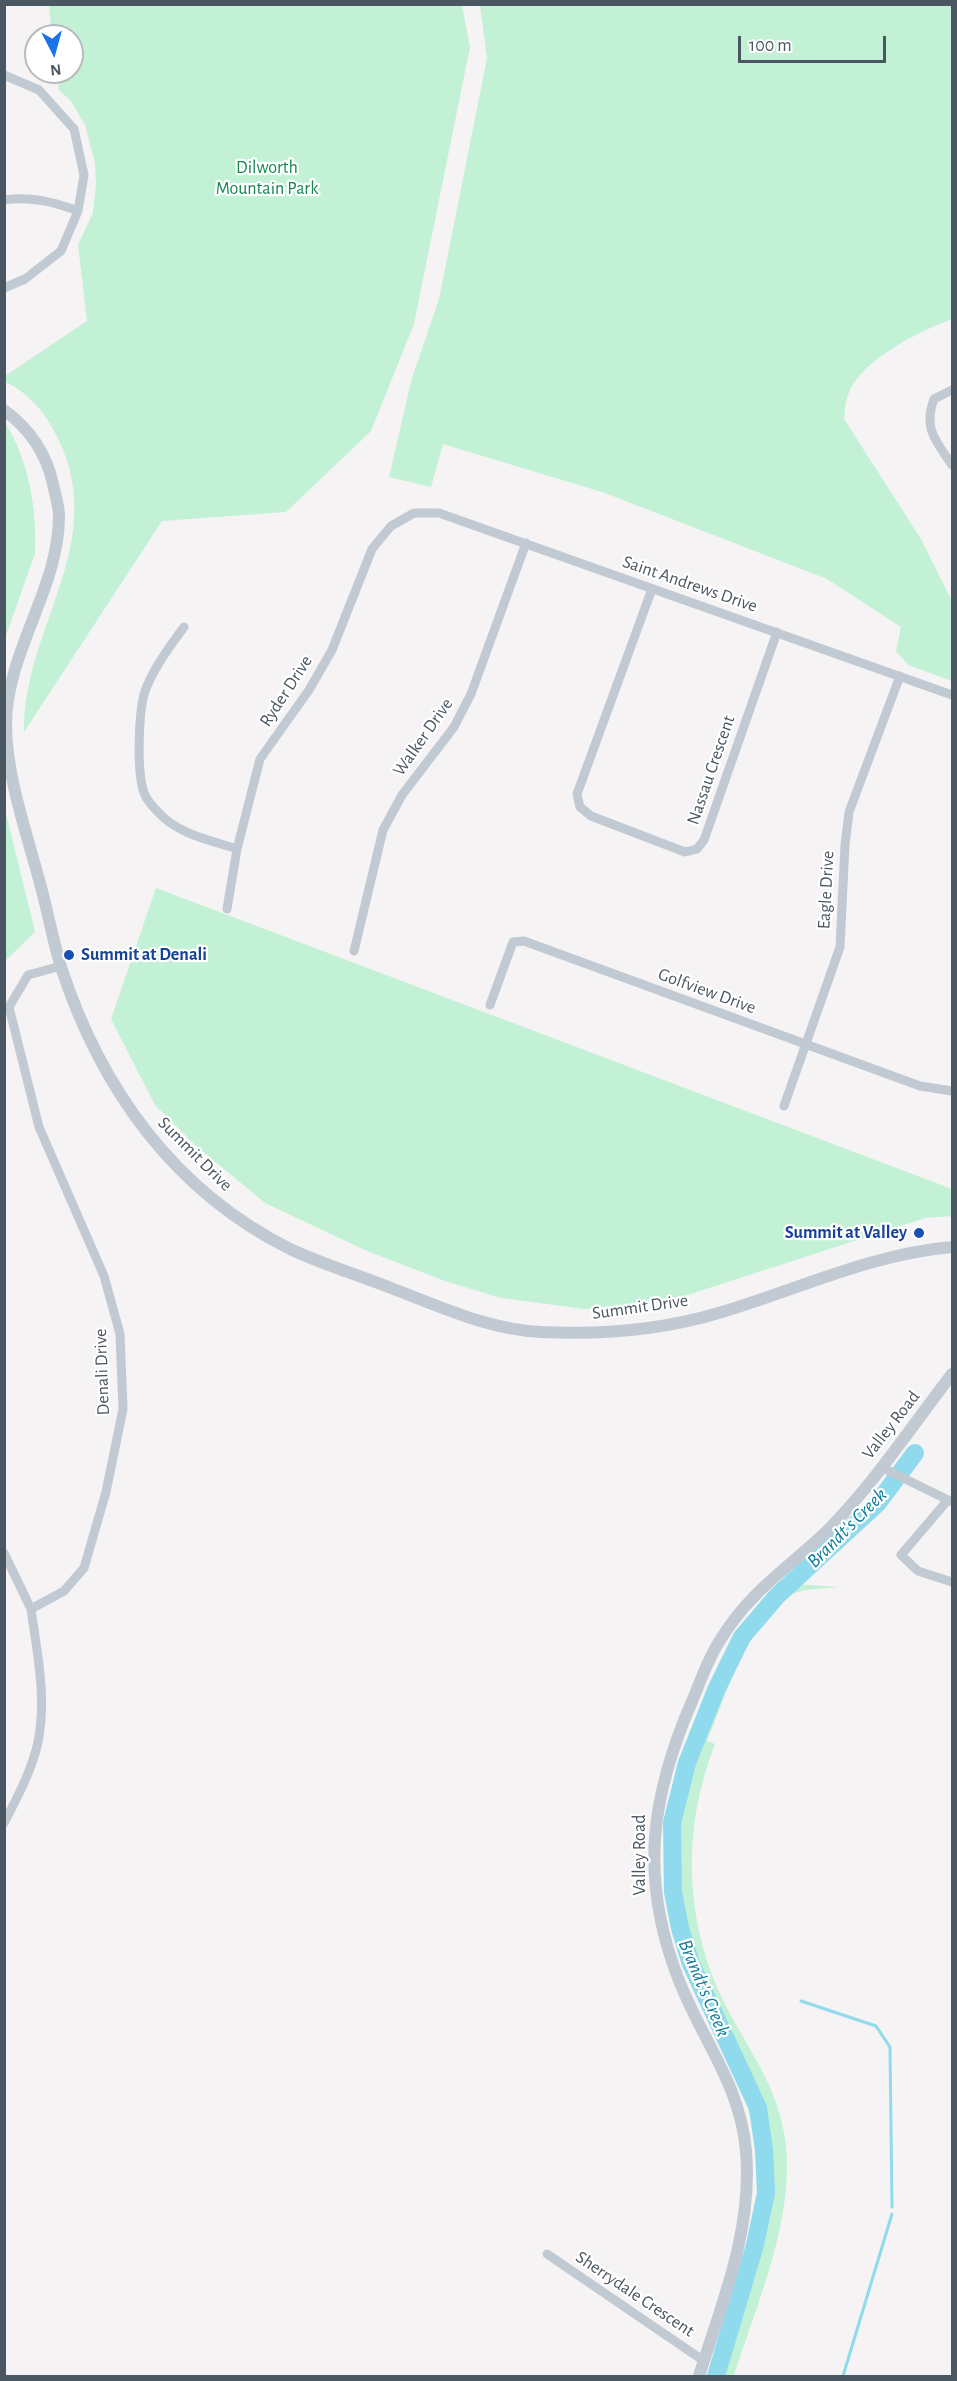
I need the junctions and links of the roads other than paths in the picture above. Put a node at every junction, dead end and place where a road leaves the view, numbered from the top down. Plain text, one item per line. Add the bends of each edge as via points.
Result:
1 (4, 75) edge
2 (4, 200) edge
3 (78, 211) junction
4 (4, 288) edge
5 (952, 390) edge
6 (4, 410) edge
7 (952, 465) edge
8 (414, 513) joint
9 (526, 543) junction
10 (652, 589) junction
11 (183, 627) dead end
12 (777, 632) junction
13 (900, 676) junction
14 (952, 695) edge
15 (237, 849) junction
16 (227, 909) dead end
17 (354, 951) dead end
18 (61, 966) junction
19 (490, 1005) dead end
20 (805, 1044) junction
21 (952, 1091) edge
22 (784, 1106) dead end
23 (952, 1247) edge
24 (952, 1374) edge
25 (881, 1467) junction
26 (950, 1501) edge
27 (4, 1553) edge
28 (952, 1582) edge
29 (32, 1609) junction
30 (4, 1823) edge
31 (547, 2254) dead end
32 (704, 2361) junction
33 (699, 2376) edge

1 - 3 street via 39,90 74,129 84,175
2 - 3 street via 52,201
3 - 4 street via 62,251 25,279
5 - 7 street via 934,399 929,430
6 - 18 street, Summit Drive via 26,426 48,463 59,514 53,557 12,682 6,724 13,775
8 - 9 street, Saint Andrews Drive via 439,513
8 - 15 street, Ryder Drive via 391,526 372,549 332,650 260,759
9 - 10 street, Saint Andrews Drive
9 - 17 street, Walker Drive via 471,694 454,727 402,795 383,830
10 - 12 street, Saint Andrews Drive
10 - 12 street, Nassau Crescent via 577,794 580,807 591,816 685,852 697,849 704,840
11 - 15 street via 166,651 141,703 144,794 173,825
12 - 13 street, Saint Andrews Drive
13 - 14 street, Saint Andrews Drive
13 - 20 street, Eagle Drive via 849,812 840,947
15 - 16 street, Ryder Drive
18 - 23 street, Summit Drive via 87,1033 124,1105 175,1165 224,1209 291,1249 470,1318 535,1332 603,1334 662,1326 721,1312 850,1267 924,1249
18 - 29 street, Denali Drive via 28,975 9,1007 39,1127 104,1276 120,1334 123,1409 106,1492 84,1568 64,1592
19 - 20 street, Golfview Drive via 513,942 524,941
20 - 21 street, Golfview Drive via 920,1086
20 - 22 street, Eagle Drive
24 - 25 street, Valley Road
25 - 26 street
25 - 32 street, Valley Road via 826,1531 752,1595 718,1642 670,1752 660,1792 655,1823 657,1903 678,1979 726,2074 746,2148 748,2194 742,2235
26 - 28 street via 902,1555 918,1571
27 - 29 street
29 - 30 street via 42,1688 38,1742
31 - 32 street, Sherrydale Crescent
32 - 33 street, Valley Road

